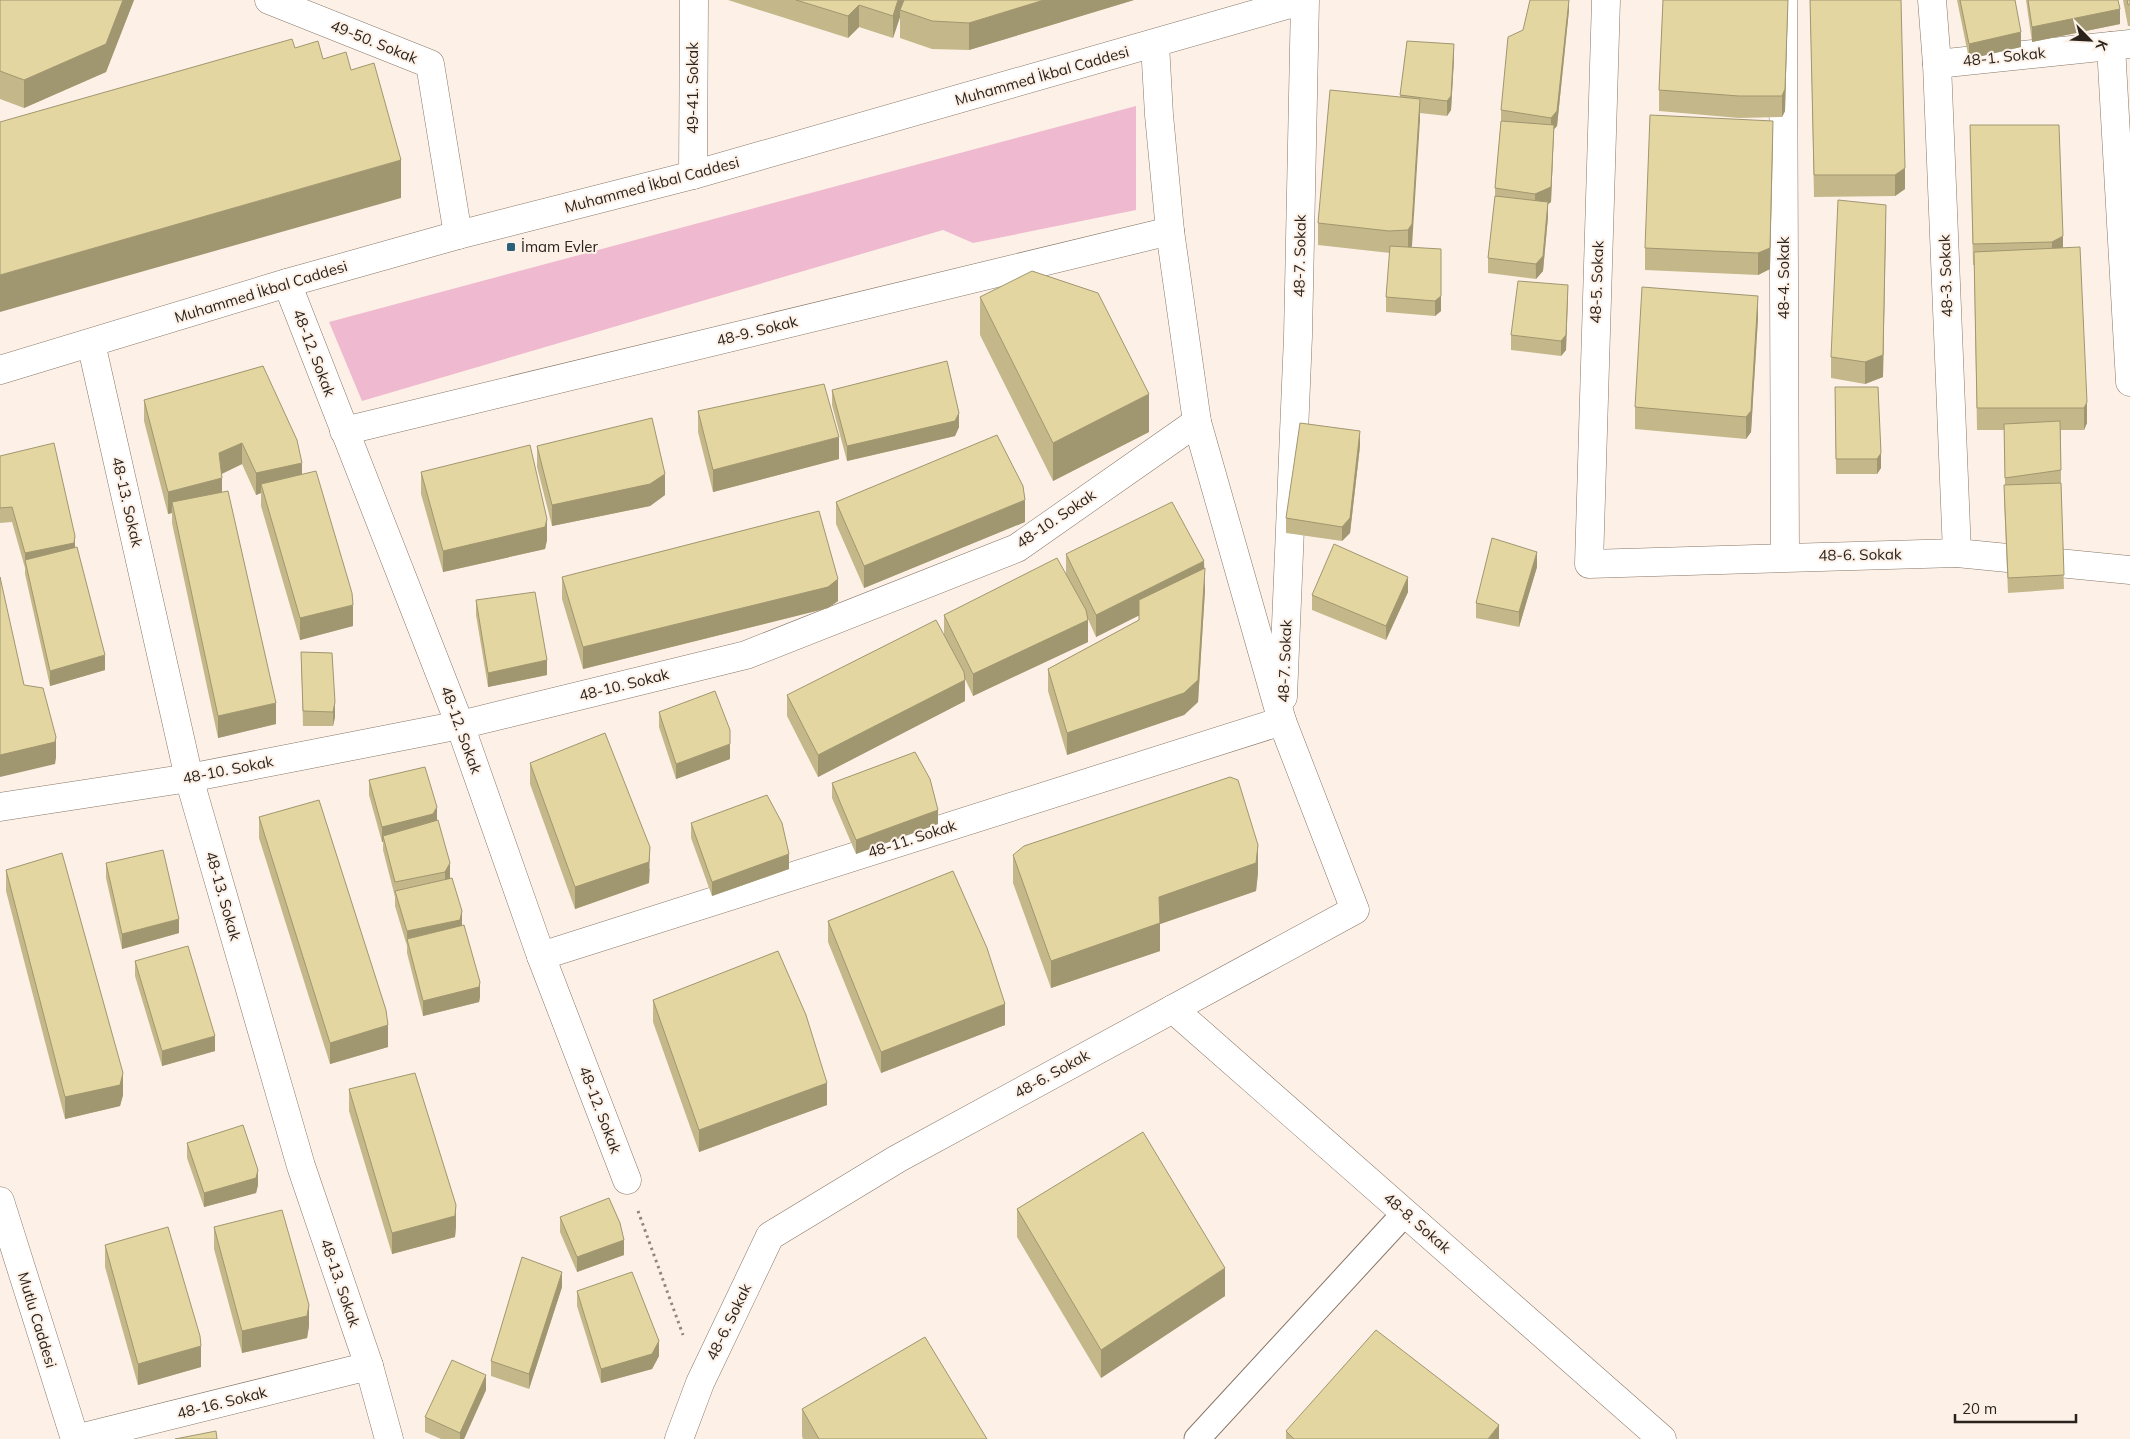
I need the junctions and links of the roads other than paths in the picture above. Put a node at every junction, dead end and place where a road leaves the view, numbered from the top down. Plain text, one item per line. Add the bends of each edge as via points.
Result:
1 (269, 0) edge
2 (694, 0) edge
3 (1304, 0) edge
4 (1606, 0) edge
5 (1783, 0) edge
6 (1932, 0) edge
7 (1155, 44) junction
8 (2120, 45) edge
9 (1937, 64) junction
10 (693, 175) junction
11 (1170, 231) junction
12 (458, 235) junction
13 (287, 283) junction
14 (91, 343) junction
15 (0, 370) edge
16 (2130, 382) edge
17 (1196, 422) junction
18 (344, 431) junction
19 (1957, 553) junction
20 (1785, 557) junction
21 (1589, 564) joint
22 (2130, 570) edge
23 (1282, 721) junction
24 (460, 725) junction
25 (189, 778) junction
26 (0, 807) edge
27 (541, 956) junction
28 (1172, 1009) junction
29 (627, 1180) road end
30 (0, 1201) edge
31 (1406, 1213) junction
32 (368, 1366) junction
33 (75, 1439) edge
34 (389, 1439) edge
35 (680, 1439) edge
36 (1197, 1439) edge
37 (1662, 1439) edge

1 - 12 street, 49-50. Sokak via 430,64
2 - 10 street, 49-41. Sokak
3 - 7 street, Muhammed İkbal Caddesi
3 - 23 street, 48-7. Sokak via 1298,336
4 - 21 street, 48-5. Sokak
5 - 20 street, 48-4. Sokak
6 - 9 street, 48-3. Sokak
7 - 10 street, Muhammed İkbal Caddesi
7 - 11 street, 48-7. Sokak
8 - 9 street, 48-1. Sokak
8 - 16 street
9 - 19 street, 48-3. Sokak
10 - 12 street, Muhammed İkbal Caddesi
11 - 17 street, 48-7. Sokak
11 - 18 street, 48-9. Sokak
12 - 13 street, Muhammed İkbal Caddesi
13 - 14 street, Muhammed İkbal Caddesi
13 - 18 street, 48-12. Sokak
14 - 15 street, Muhammed İkbal Caddesi
14 - 25 street, 48-13. Sokak
17 - 23 street, 48-7. Sokak
17 - 24 street, 48-10. Sokak via 1016,548 746,655
18 - 24 street, 48-12. Sokak
19 - 20 street, 48-6. Sokak
19 - 22 street, 48-6. Sokak
20 - 21 street, 48-6. Sokak
23 - 27 street, 48-11. Sokak
23 - 28 street, 48-6. Sokak via 1355,910
24 - 25 street, 48-10. Sokak
24 - 27 street, 48-12. Sokak
25 - 26 street, 48-10. Sokak
25 - 32 street, 48-13. Sokak via 301,1166
27 - 29 street, 48-12. Sokak
28 - 31 street, 48-8. Sokak
28 - 35 street, 48-6. Sokak via 897,1159 770,1236 700,1382
30 - 33 street, Mutlu Caddesi
31 - 36 lane
31 - 37 street, 48-8. Sokak
32 - 33 street, 48-16. Sokak
32 - 34 street, 48-13. Sokak

